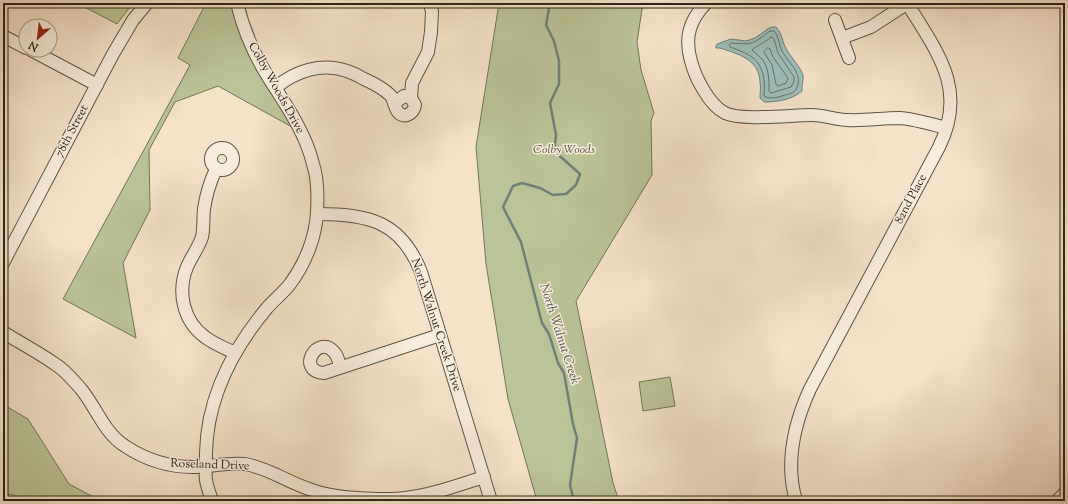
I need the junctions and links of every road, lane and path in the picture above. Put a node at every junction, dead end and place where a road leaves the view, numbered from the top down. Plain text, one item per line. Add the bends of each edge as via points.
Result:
1 (147, 3) edge
2 (237, 3) edge
3 (430, 3) edge
4 (706, 3) edge
5 (908, 3) edge
6 (835, 20) dead end
7 (4, 36) edge
8 (842, 38) junction
9 (18, 44) edge
10 (45, 58) edge
11 (849, 58) dead end
12 (97, 85) junction
13 (276, 88) junction
14 (946, 128) junction
15 (216, 169) dead end
16 (317, 214) junction
17 (3, 263) edge
18 (3, 332) edge
19 (440, 335) junction
20 (235, 353) junction
21 (340, 367) dead end
22 (206, 466) junction
23 (484, 477) junction
24 (1065, 493) edge
25 (212, 501) edge
26 (491, 501) edge
27 (796, 501) edge
28 (1056, 501) edge

1 - 12 street, 78th Street via 132,20
2 - 13 street, Colby Woods Drive via 250,41
3 - 13 street via 432,12 428,52 412,83 411,98 415,108 410,114 400,114 391,96 377,85 338,68 324,66 306,70
4 - 14 street via 693,20 688,43 692,67 712,103 723,112 738,117 814,115 848,120 899,118
5 - 8 street via 874,25
5 - 14 street, 82nd Place via 938,53 948,80 950,104
6 - 8 street
7 - 9 street
8 - 11 street
10 - 12 street
12 - 17 street, 78th Street
13 - 16 street, Colby Woods Drive via 301,132 313,163 318,192
14 - 27 street, 82nd Place via 935,154 802,406 792,443 792,474
15 - 20 street via 207,192 202,237 187,266 182,295 188,317 198,331
16 - 19 street, North Walnut Creek Drive via 345,214 375,221 394,232 406,243 421,272
16 - 20 street, Colby Woods Drive via 313,237 302,265 289,285 249,331
18 - 22 street, Roseland Drive via 56,364 70,377 123,445 159,463
19 - 21 street
19 - 23 street, North Walnut Creek Drive
20 - 22 street, Colby Woods Drive via 217,391 210,415 206,439
22 - 23 street, Roseland Drive via 243,464 264,468 293,483 324,494 387,499 426,494
22 - 25 street, Colby Woods Drive via 206,480
23 - 26 street, North Walnut Creek Drive
24 - 28 street

